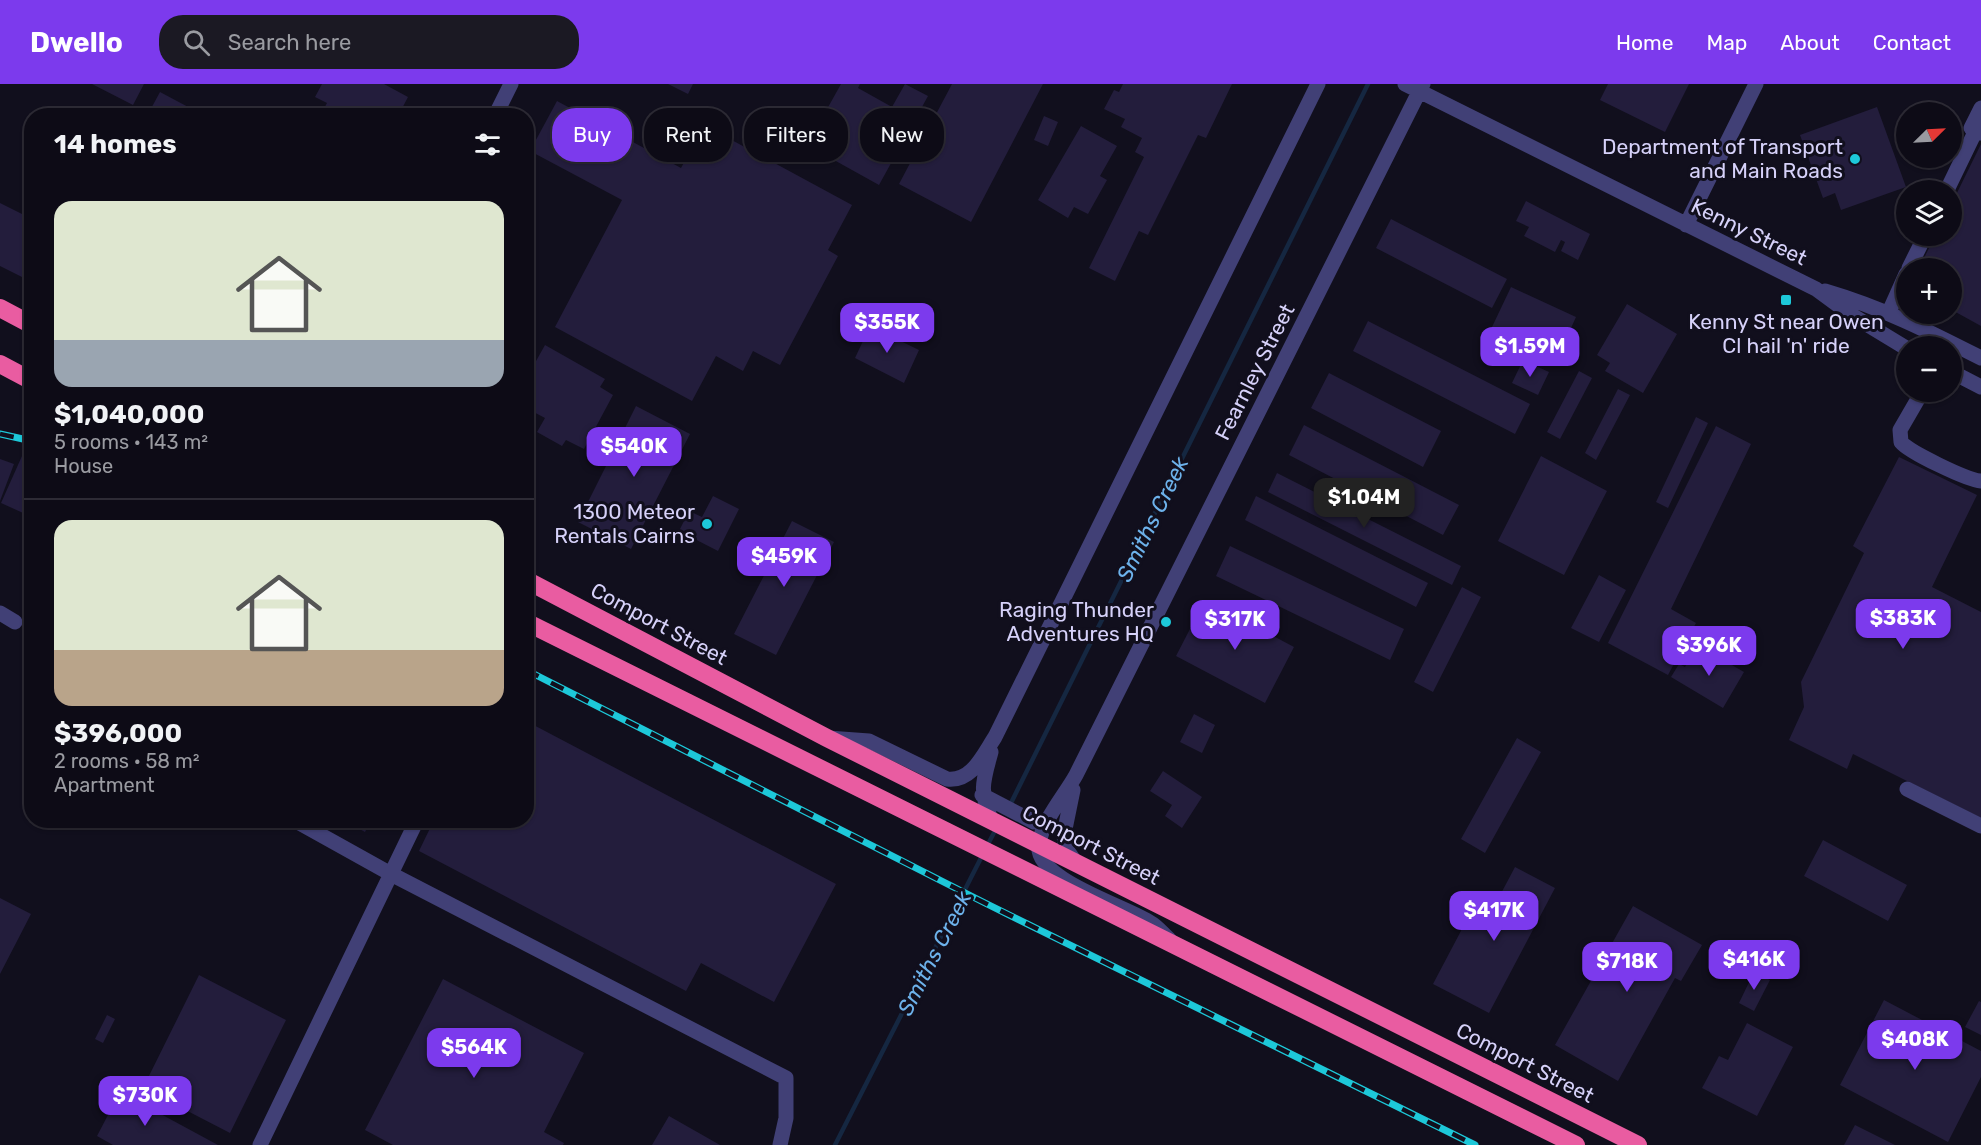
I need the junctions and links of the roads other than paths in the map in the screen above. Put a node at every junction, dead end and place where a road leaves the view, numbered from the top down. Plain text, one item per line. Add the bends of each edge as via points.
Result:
1 (511, 84) edge
2 (1318, 84) edge
3 (1405, 84) edge
4 (1756, 84) edge
5 (1421, 88) edge
6 (499, 108) edge
7 (1981, 108) edge
8 (1979, 132) edge
9 (1953, 180) edge
10 (1686, 225) junction
11 (1816, 289) junction
12 (1896, 296) edge
13 (0, 308) edge
14 (1889, 312) junction
15 (24, 321) edge
16 (1896, 342) edge
17 (1981, 358) edge
18 (0, 364) edge
19 (0, 369) edge
20 (24, 377) edge
21 (24, 378) edge
22 (1962, 378) edge
23 (1980, 389) edge
24 (1916, 402) edge
25 (1981, 481) edge
26 (534, 584) edge
27 (0, 613) edge
28 (15, 622) dead end
29 (534, 626) edge
30 (994, 737) junction
31 (827, 738) junction
32 (1076, 775) junction
33 (1907, 789) dead end
34 (984, 807) junction
35 (1047, 821) junction
36 (1981, 826) edge
37 (308, 828) edge
38 (413, 828) edge
39 (1039, 844) junction
40 (1077, 863) junction
41 (391, 874) junction
42 (1179, 949) junction
43 (260, 1145) edge
44 (780, 1145) edge
45 (1576, 1145) edge
46 (1638, 1145) edge

1 - 6 street
2 - 30 street
3 - 5 street, Kenny Street
4 - 10 street
5 - 10 street, Kenny Street
5 - 32 street, Fearnley Street
7 - 8 street via 1971,128
8 - 9 street
10 - 11 street, Kenny Street
11 - 14 street, Kenny Street
11 - 16 street, Kenny Street
12 - 14 street
13 - 15 highway
14 - 17 street, Kenny Street
18 - 20 highway
19 - 21 highway
22 - 23 street
24 - 25 street via 1900,430 1901,442 1967,478
26 - 31 highway, Comport Street
27 - 28 street
29 - 42 highway
30 - 31 street via 973,770 953,779 869,741
30 - 34 street via 982,789
31 - 34 highway, Comport Street
32 - 35 street, Fearnley Street
32 - 40 street, Fearnley Street via 1064,834 1065,847
33 - 36 street
34 - 35 street via 1034,822
34 - 39 highway, Comport Street
35 - 39 street, Fearnley Street
37 - 41 street
38 - 41 street
39 - 40 highway, Comport Street
39 - 42 street via 1041,859 1055,874 1152,923
40 - 46 highway, Comport Street
41 - 43 street
41 - 44 street via 786,1078 786,1118
42 - 45 highway

